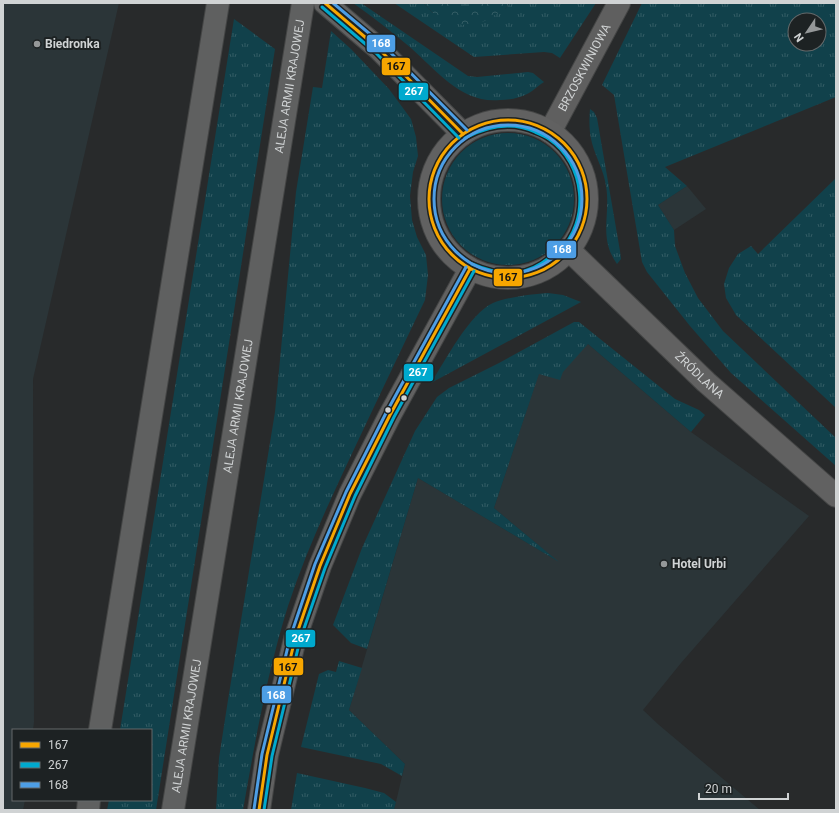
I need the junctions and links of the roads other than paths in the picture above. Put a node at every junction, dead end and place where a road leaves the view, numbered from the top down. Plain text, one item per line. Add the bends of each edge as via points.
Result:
1 (218, 3) edge
2 (303, 3) edge
3 (325, 3) edge
4 (619, 3) edge
5 (550, 132) junction
6 (463, 134) junction
7 (569, 250) junction
8 (470, 269) junction
9 (836, 496) edge
10 (100, 729) edge
11 (173, 810) edge
12 (259, 810) edge

1 - 10 main road
2 - 11 main road, ALEJA ARMII KRAJOWEJ
3 - 6 street via 379,49
4 - 5 street, BRZOSKWINIOWA
5 - 6 street via 536,126 506,120 490,122
5 - 7 street via 566,147 579,166 585,187 586,209 580,231
6 - 8 street via 448,148 437,165 430,184 429,204 432,224 441,242 454,257
7 - 8 street via 553,265 533,274 512,278 491,276
7 - 9 street, ŹRÓDLANA via 706,382
8 - 12 street via 350,494 320,566 295,639 267,755

